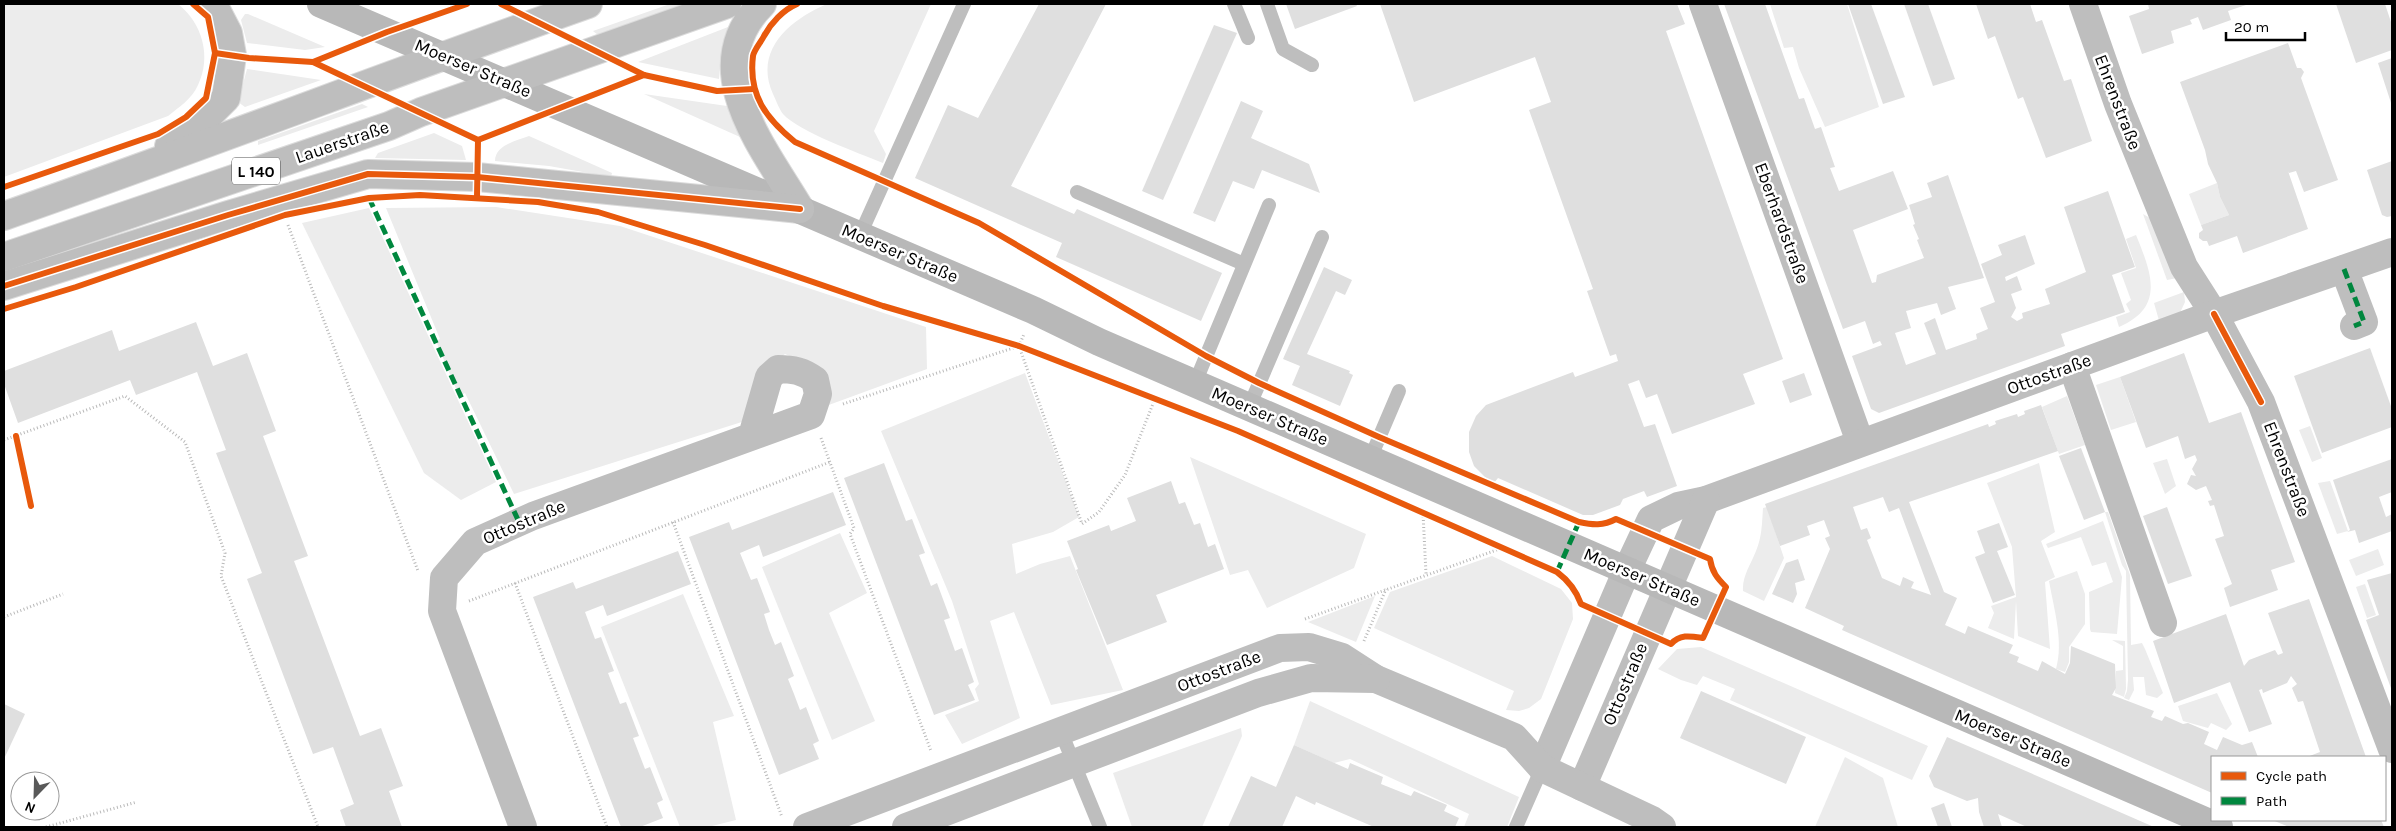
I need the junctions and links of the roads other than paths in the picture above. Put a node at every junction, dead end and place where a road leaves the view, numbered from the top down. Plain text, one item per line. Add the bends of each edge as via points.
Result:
1 (213, 4) edge
2 (321, 4) edge
3 (588, 4) edge
4 (728, 4) edge
5 (762, 4) edge
6 (964, 4) edge
7 (1234, 4) edge
8 (1267, 4) edge
9 (1703, 4) edge
10 (2083, 4) edge
11 (1248, 38) dead end
12 (444, 55) junction
13 (1312, 65) dead end
14 (508, 83) junction
15 (126, 174) junction
16 (1077, 192) dead end
17 (1269, 205) dead end
18 (800, 209) junction
19 (4, 216) edge
20 (860, 235) junction
21 (1322, 237) dead end
22 (2392, 252) edge
23 (4, 257) edge
24 (1244, 264) junction
25 (2344, 269) junction
26 (4, 286) edge
27 (2214, 314) junction
28 (2354, 326) dead end
29 (2072, 366) junction
30 (1195, 383) junction
31 (1399, 391) dead end
32 (1249, 407) junction
33 (752, 436) junction
34 (1860, 442) junction
35 (1370, 459) junction
36 (1706, 500) junction
37 (1627, 570) junction
38 (1667, 587) junction
39 (2163, 623) dead end
40 (1376, 679) junction
41 (1061, 732) junction
42 (2392, 749) edge
43 (1075, 763) junction
44 (1542, 768) junction
45 (1582, 787) junction
46 (523, 827) edge
47 (807, 827) edge
48 (906, 827) edge
49 (1100, 827) edge
50 (1516, 827) edge
51 (1662, 827) edge
52 (2219, 827) edge

1 - 15 street via 228,33 232,55 226,98 196,128
2 - 12 main road, Moerser Straße
3 - 12 street, L 140
4 - 14 street, L 140
5 - 18 street via 748,18 735,51 736,90 743,112
6 - 20 lane
7 - 11 lane
8 - 13 lane via 1283,49
9 - 34 street, Eberhardstraße
10 - 27 street, Ehrenstraße via 2118,104 2184,267
12 - 14 main road, Moerser Straße
12 - 15 street, L 140
14 - 18 main road, Moerser Straße
14 - 23 street, Lauerstraße / L 140
15 - 19 street, L 140
16 - 24 lane
17 - 24 lane
18 - 20 main road, Moerser Straße
18 - 26 street via 477,177 368,174
20 - 30 main road, Moerser Straße
21 - 32 lane
22 - 25 street, Ottostraße
24 - 30 lane
25 - 27 street, Ottostraße
25 - 28 street via 2364,322
27 - 29 street, Ottostraße
27 - 42 street, Ehrenstraße via 2261,402
29 - 34 street, Ottostraße
29 - 39 street
30 - 32 main road, Moerser Straße
31 - 35 lane
32 - 35 main road, Moerser Straße
33 - 33 street, Ottostraße via 811,415 818,394 815,380 802,371 778,369 769,378
33 - 46 street, Ottostraße via 533,516 475,542 444,578 442,611
34 - 36 street, Ottostraße
35 - 37 main road, Moerser Straße
36 - 37 street, Ottostraße via 1678,506 1651,519
36 - 38 street, Ottostraße
37 - 38 main road, Moerser Straße
37 - 44 street, Ottostraße
38 - 45 street, Ottostraße
38 - 52 main road, Moerser Straße
40 - 41 street, Ottostraße via 1342,657 1309,647 1280,648
40 - 43 street, Ottostraße via 1311,678 1293,683 1258,693
40 - 44 street, Ottostraße via 1514,737
41 - 43 lane
41 - 47 street, Ottostraße
43 - 48 street, Ottostraße
43 - 49 lane
44 - 45 street, Ottostraße
44 - 50 lane
45 - 51 street, Ottostraße

